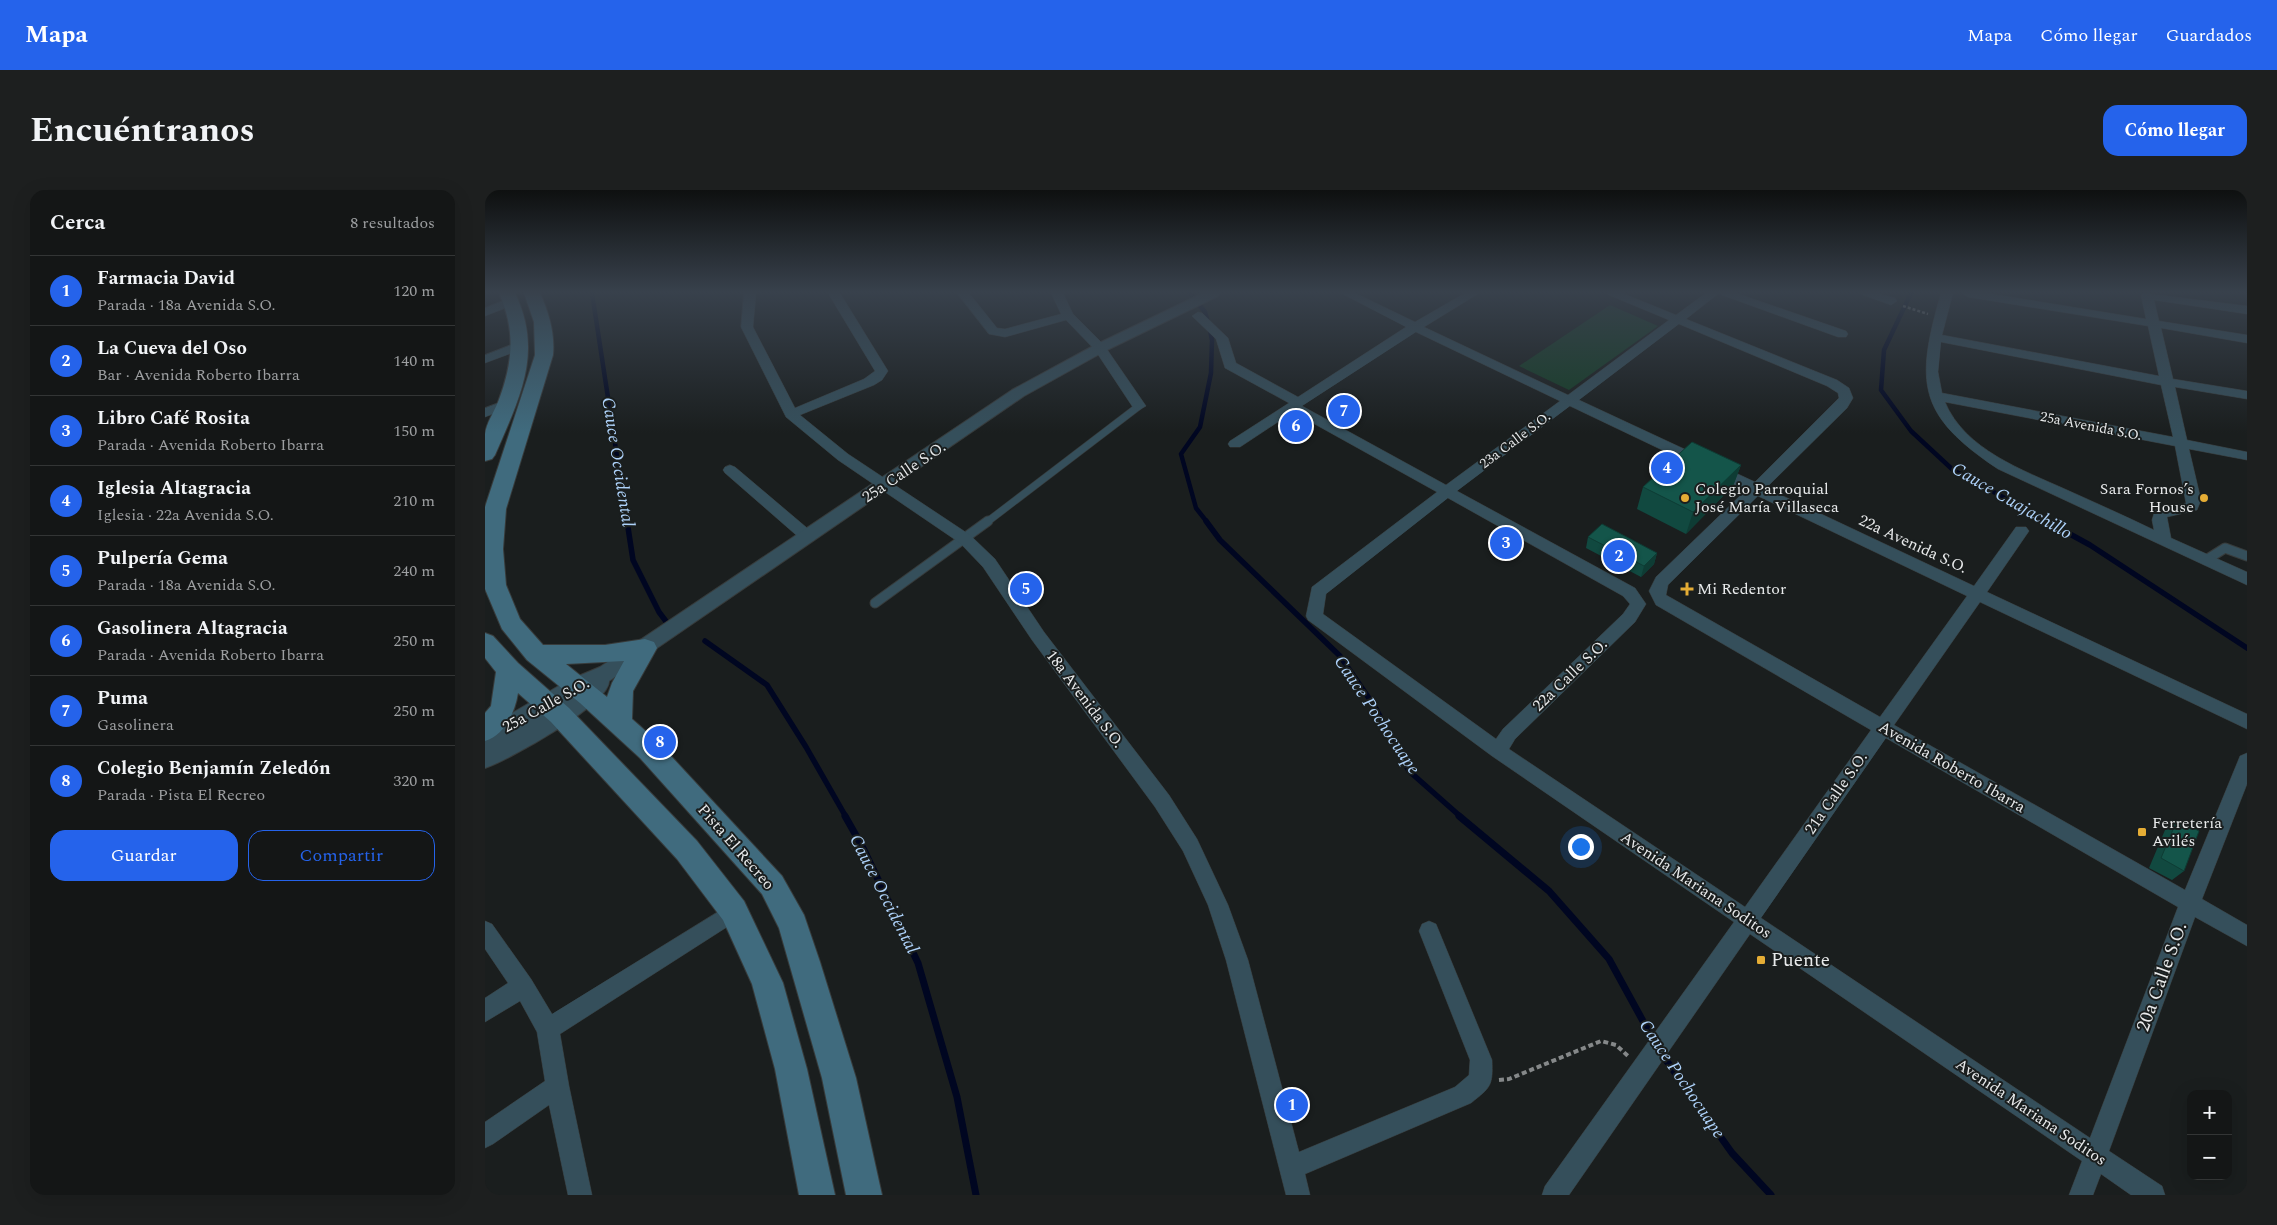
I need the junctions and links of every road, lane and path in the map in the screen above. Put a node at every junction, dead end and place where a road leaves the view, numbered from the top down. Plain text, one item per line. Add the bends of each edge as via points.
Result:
1 (520, 340) edge
2 (546, 340) edge
3 (753, 340) edge
4 (863, 340) edge
5 (1092, 340) edge
6 (1120, 340) edge
7 (1223, 340) edge
8 (1395, 340) edge
9 (1442, 340) edge
10 (1652, 340) edge
11 (1727, 340) edge
12 (1935, 340) edge
13 (1950, 340) edge
14 (2159, 340) edge
15 (521, 345) junction
16 (1100, 348) junction
17 (485, 359) edge
18 (2168, 382) junction
19 (2247, 394) edge
20 (1935, 396) junction
21 (1569, 400) junction
22 (506, 404) junction
23 (1296, 405) junction
24 (1139, 406) joint
25 (485, 413) edge
26 (791, 414) junction
27 (1235, 444) dead end
28 (2182, 444) junction
29 (485, 455) edge
30 (2247, 456) edge
31 (730, 470) dead end
32 (885, 484) junction
33 (1756, 489) junction
34 (1448, 491) junction
35 (2021, 531) dead end
36 (808, 537) junction
37 (965, 539) junction
38 (2164, 540) junction
39 (2247, 556) edge
40 (2207, 560) junction
41 (2246, 579) edge
42 (1319, 591) joint
43 (1977, 594) junction
44 (875, 604) dead end
45 (485, 642) edge
46 (645, 648) junction
47 (536, 654) junction
48 (509, 670) junction
49 (582, 691) junction
50 (553, 710) junction
51 (2247, 722) edge
52 (619, 723) junction
53 (1882, 728) junction
54 (485, 731) edge
55 (485, 740) edge
56 (1498, 751) junction
57 (485, 759) edge
58 (2247, 761) edge
59 (2190, 903) junction
60 (734, 911) junction
61 (1746, 919) junction
62 (485, 931) edge
63 (1429, 931) dead end
64 (2247, 936) edge
65 (523, 986) junction
66 (485, 1011) edge
67 (548, 1029) junction
68 (1643, 1066) junction
69 (1481, 1081) junction
70 (557, 1086) junction
71 (485, 1136) edge
72 (2096, 1156) junction
73 (1291, 1166) junction
74 (581, 1195) edge
75 (817, 1195) edge
76 (864, 1195) edge
77 (1298, 1195) edge
78 (1554, 1195) edge
79 (2081, 1195) edge
80 (2153, 1195) edge

1 - 15 main road
2 - 47 main road, Pista El Recreo via 544,355 495,509 492,549 495,585 510,623
3 - 26 street, 18a Avenida S.O.
4 - 26 street via 882,371 877,377
5 - 16 street
6 - 16 street, 25a Calle S.O.
7 - 23 street via 1230,365
8 - 23 street
9 - 21 street, 22a Avenida S.O.
10 - 21 street, 23a Calle S.O.
11 - 33 street via 1832,383 1844,391 1846,398
12 - 20 street via 1931,378
13 - 18 street
14 - 18 street
15 - 17 street
15 - 22 main road
16 - 24 street
16 - 32 street, 25a Calle S.O. via 1018,393
18 - 19 street
18 - 28 street
20 - 28 street, 25a Avenida S.O.
20 - 38 street via 1951,424 1978,452
21 - 33 street, 22a Avenida S.O.
21 - 34 street, 23a Calle S.O.
22 - 25 street
22 - 29 main road
23 - 27 street
23 - 34 street
24 - 37 lane
26 - 32 street, 18a Avenida S.O. via 843,457
28 - 30 street, 25a Avenida S.O.
28 - 38 street via 2194,500 2192,507 2160,513
31 - 36 street
32 - 36 street, 25a Calle S.O.
32 - 37 street, 18a Avenida S.O.
33 - 43 street, 22a Avenida S.O.
33 - 53 street, Avenida Roberto Ibarra via 1662,581 1658,597
34 - 42 street, 23a Calle S.O.
34 - 56 street, 22a Calle S.O. via 1625,589 1638,604 1629,618 1509,734
35 - 43 street, 21a Calle S.O.
36 - 46 street, 25a Calle S.O.
37 - 44 lane
37 - 73 street, 18a Avenida S.O. via 989,563 1038,636 1162,801 1190,845 1218,905 1237,960
38 - 40 street
39 - 40 lane via 2225,548
40 - 41 street
42 - 56 street, Avenida Mariana Soditos via 1314,616
43 - 51 street, 22a Avenida S.O.
43 - 53 street, 21a Calle S.O.
45 - 48 main road
46 - 47 main road via 587,656
46 - 49 street, 25a Calle S.O.
46 - 52 main road via 619,692
47 - 49 main road, Pista El Recreo
48 - 50 main road
48 - 54 main road via 503,708
49 - 50 street, 25a Calle S.O.
49 - 52 main road, Pista El Recreo
50 - 55 street, 25a Calle S.O.
50 - 57 street, 25a Calle S.O.
50 - 60 main road via 687,850
52 - 76 main road, Pista El Recreo via 649,750 773,885 793,925 839,1078
53 - 59 street, Avenida Roberto Ibarra
53 - 61 street, 21a Calle S.O.
56 - 61 street, Avenida Mariana Soditos
58 - 59 street, 20a Calle S.O.
59 - 64 street, Avenida Roberto Ibarra
59 - 72 street, 20a Calle S.O.
60 - 67 street
60 - 75 main road via 767,983 791,1069
61 - 68 street, 21a Calle S.O.
61 - 72 street, Avenida Mariana Soditos
62 - 65 street
63 - 69 street via 1481,1060
65 - 66 street
65 - 67 street
67 - 70 street
68 - 69 path via 1616,1045 1601,1041 1509,1079
68 - 78 street
69 - 73 street via 1463,1095
70 - 71 street
70 - 74 street
72 - 79 street, 20a Calle S.O.
72 - 80 street, Avenida Mariana Soditos
73 - 77 street, 18a Avenida S.O.

